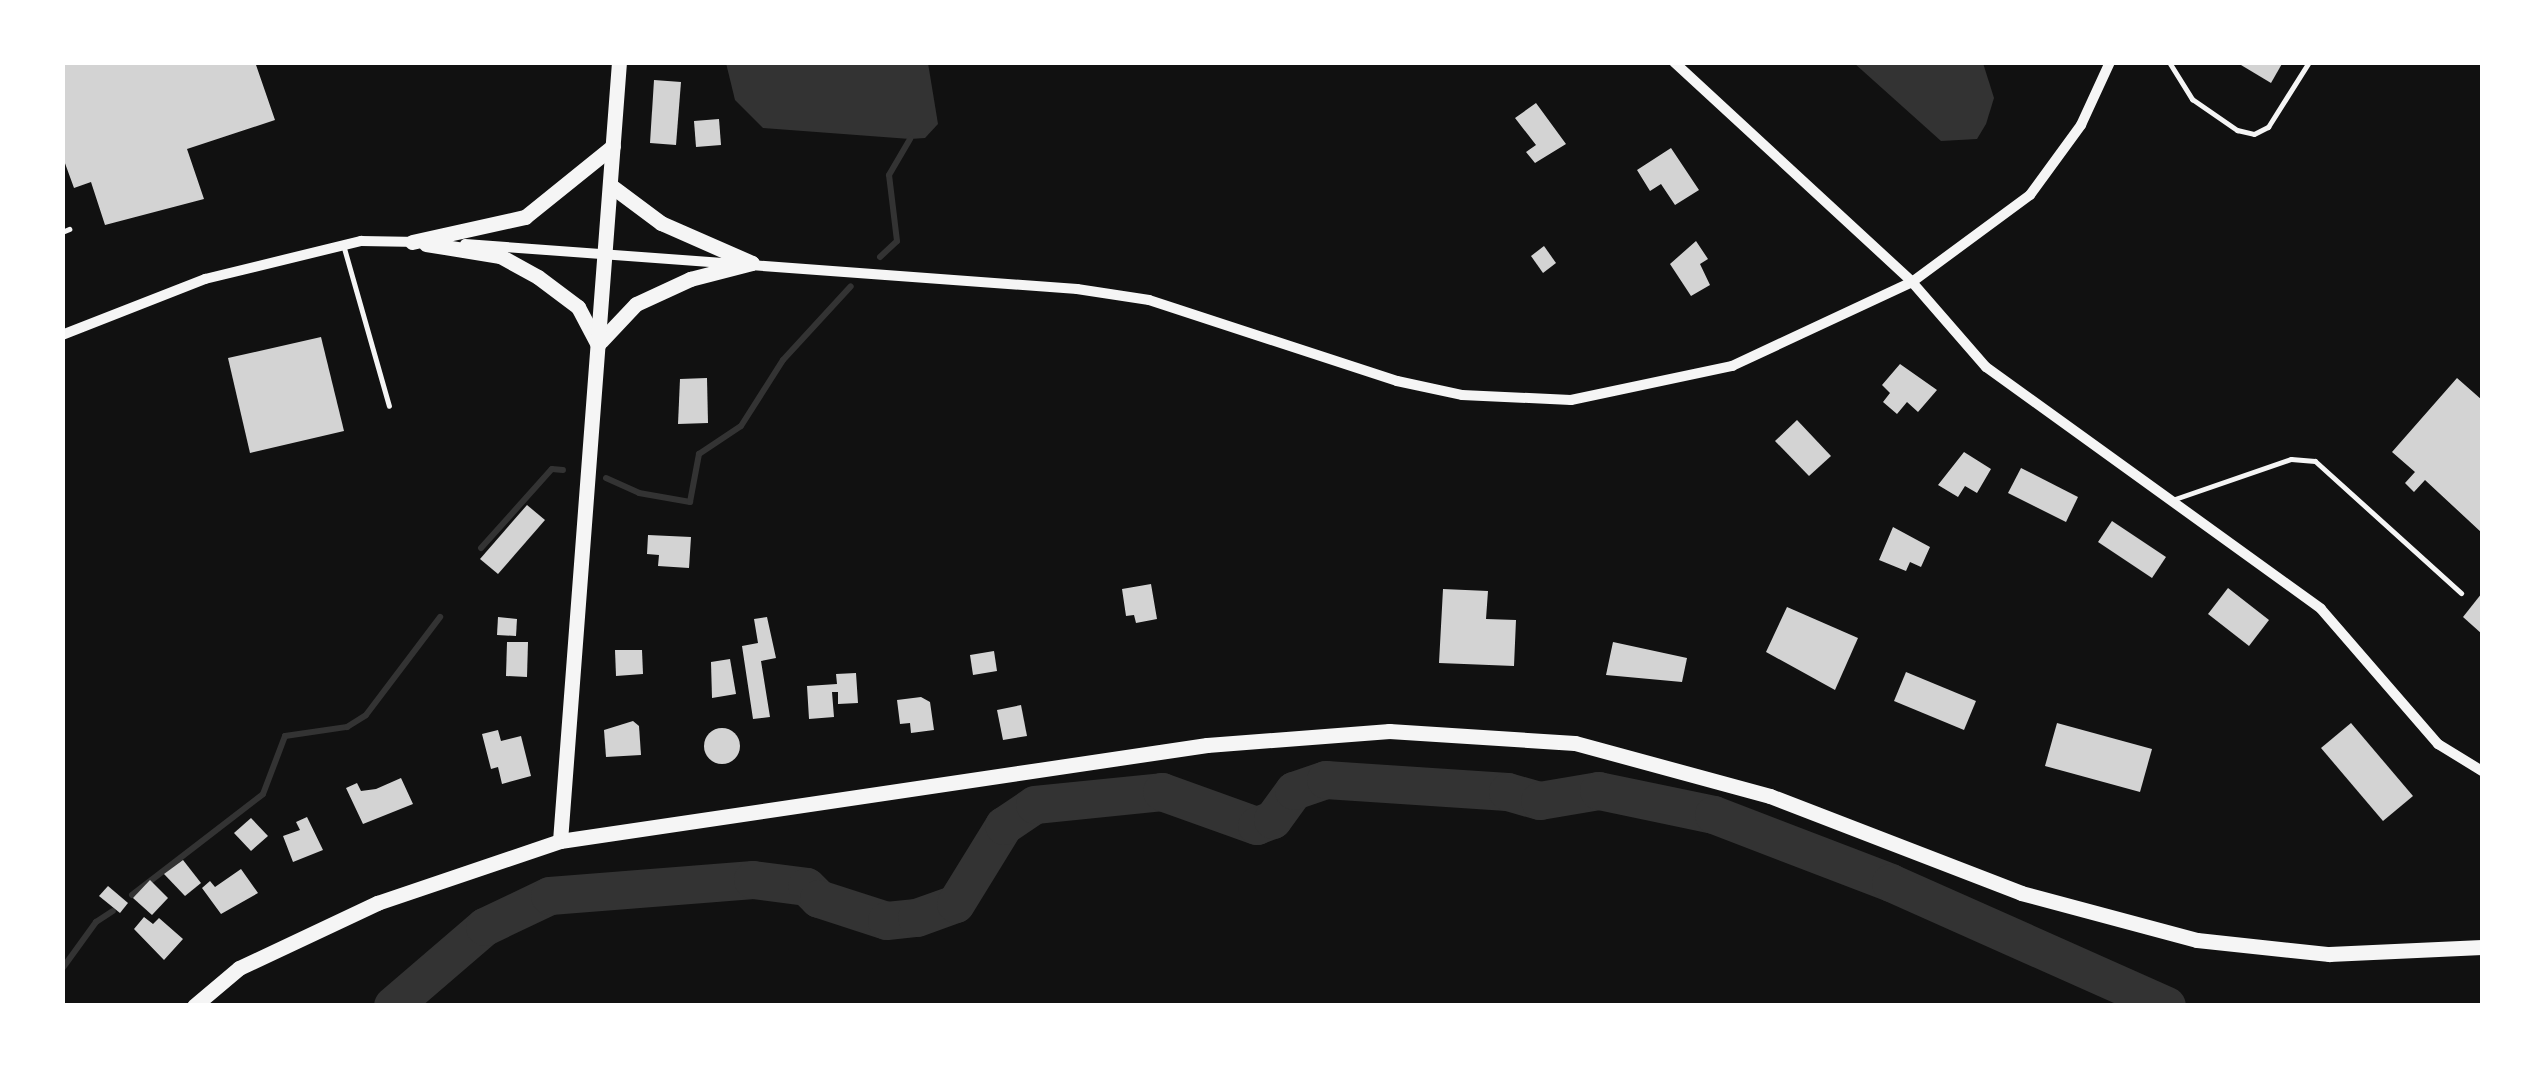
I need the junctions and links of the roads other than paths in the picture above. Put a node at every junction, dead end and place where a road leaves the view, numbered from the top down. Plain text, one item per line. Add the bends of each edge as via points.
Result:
1 (619, 62) edge
2 (1674, 62) edge
3 (2110, 62) edge
4 (2169, 62) edge
5 (2308, 62) edge
6 (612, 146) junction
7 (610, 186) junction
8 (412, 242) junction
9 (343, 245) junction
10 (606, 250) junction
11 (752, 263) junction
12 (1912, 282) junction
13 (62, 335) edge
14 (598, 346) junction
15 (389, 406) dead end
16 (2170, 501) junction
17 (2461, 593) dead end
18 (2482, 771) edge
19 (560, 840) junction
20 (2482, 946) edge
21 (194, 1006) edge

1 - 6 main road
2 - 12 street
3 - 12 street via 2081,125 2030,196
4 - 5 lane via 2192,99 2254,134 2268,127
6 - 7 main road
6 - 8 main road via 525,217
7 - 10 main road
7 - 11 main road via 661,223
8 - 9 street
8 - 10 street
8 - 14 main road via 500,256 578,307
9 - 13 street via 205,280
9 - 15 lane
10 - 11 street
10 - 14 main road
11 - 12 street via 1149,300 1397,381 1515,400 1621,394 1732,366
11 - 14 main road via 690,279 636,304
12 - 16 street via 1986,367
14 - 19 main road
16 - 17 lane via 2291,459 2315,460
16 - 18 street via 2321,610 2438,744
19 - 20 main road via 1208,745 1389,731 1576,743 1770,796 2020,892 2197,940 2329,954
19 - 21 main road via 377,903 239,968

